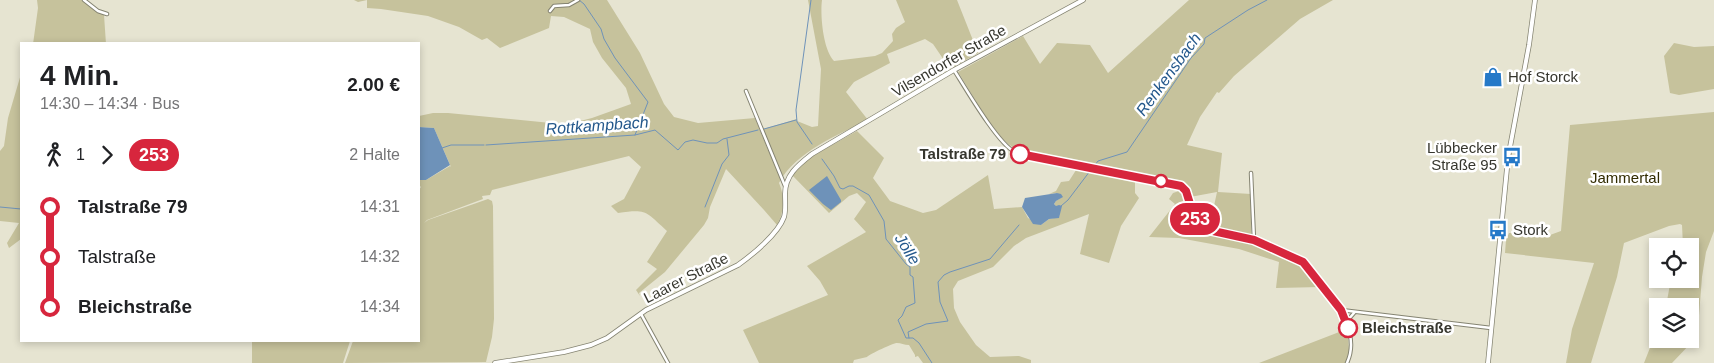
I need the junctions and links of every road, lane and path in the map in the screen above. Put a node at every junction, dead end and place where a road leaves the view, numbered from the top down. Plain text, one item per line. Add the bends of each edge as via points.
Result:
1 (84, 0) edge
2 (578, 0) edge
3 (1083, 0) edge
4 (1535, 0) edge
5 (550, 11) dead end
6 (107, 14) dead end
7 (954, 70) junction
8 (746, 91) dead end
9 (1251, 173) dead end
10 (785, 186) junction
11 (1254, 240) junction
12 (1341, 310) junction
13 (1354, 312) junction
14 (641, 314) junction
15 (1346, 322) junction
16 (1491, 328) junction
17 (495, 363) edge
18 (668, 363) edge
19 (1347, 363) edge
20 (1488, 363) edge

1 - 6 street
2 - 5 street via 569,5 554,6
3 - 7 street, Vilsendorfer Straße
4 - 16 street via 1508,158
7 - 10 street, Vilsendorfer Straße via 812,154 790,173
7 - 11 street via 995,132 1015,153 1176,184 1186,191 1195,220 1204,229
8 - 10 street
9 - 11 street
10 - 14 street, Laarer Straße via 783,218 776,230 747,259
11 - 12 street via 1303,262
12 - 13 street
12 - 15 street
13 - 15 street
13 - 16 street
14 - 17 street, Laarer Straße via 591,345
14 - 18 street
15 - 19 street via 1350,347
16 - 20 street

